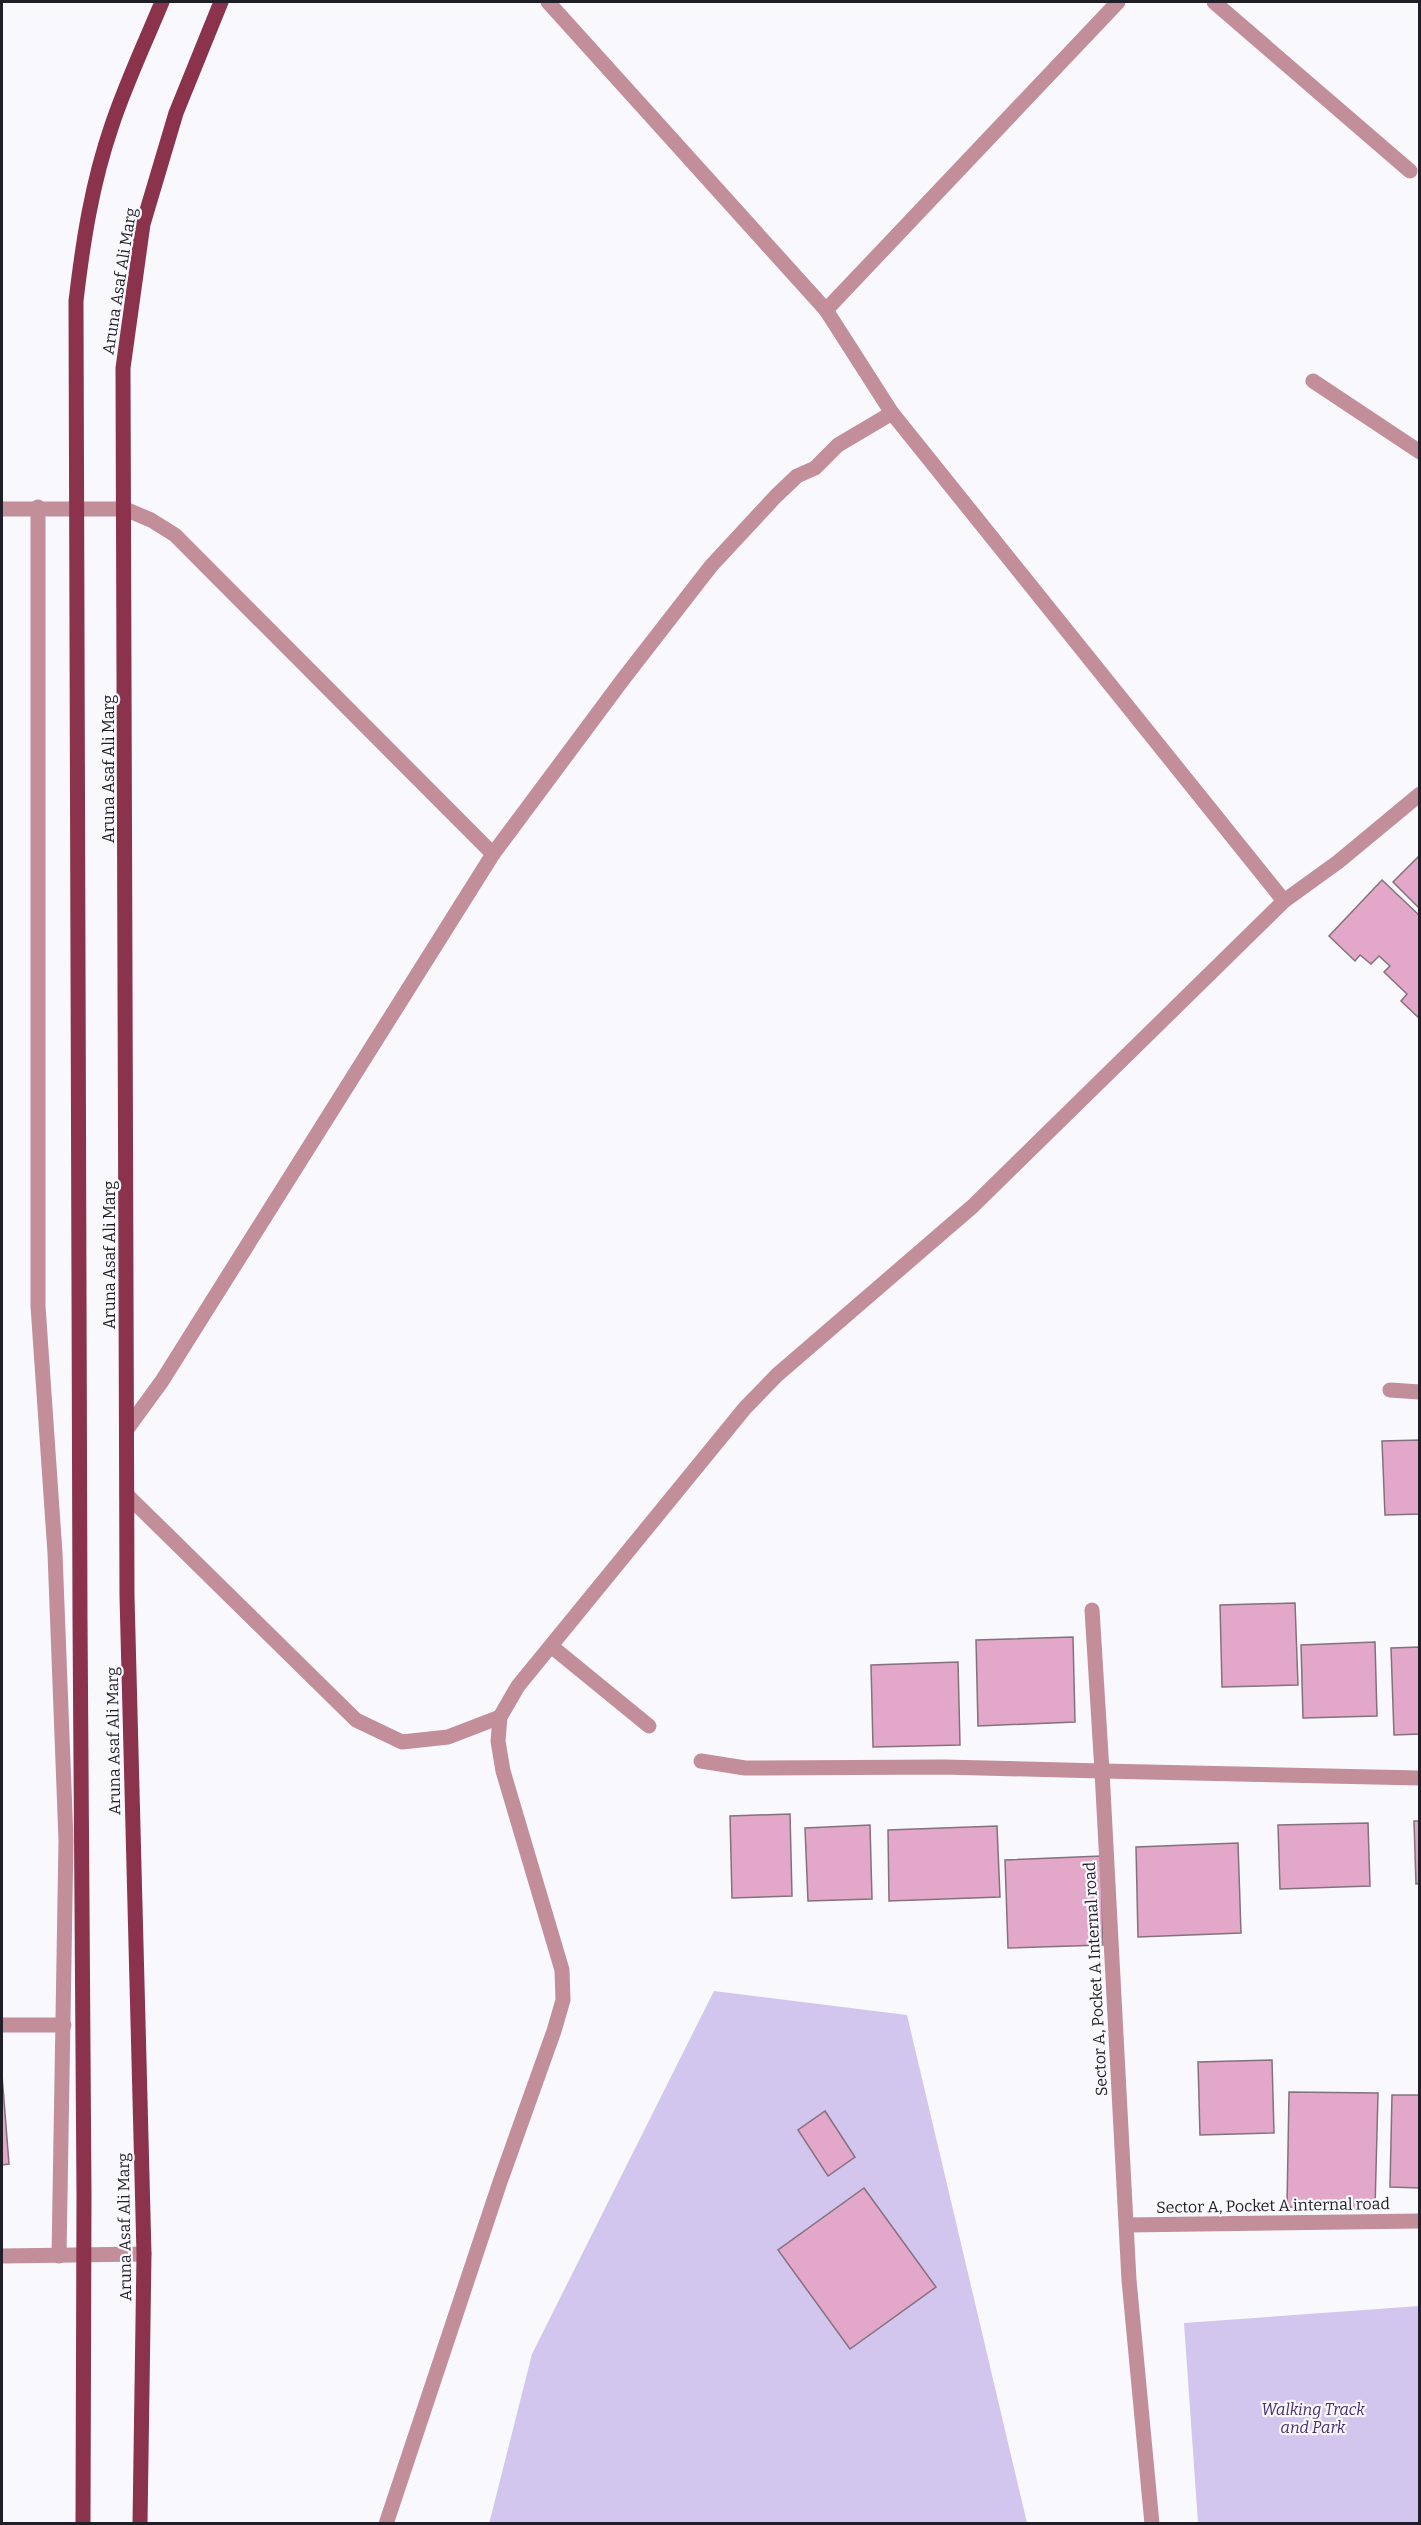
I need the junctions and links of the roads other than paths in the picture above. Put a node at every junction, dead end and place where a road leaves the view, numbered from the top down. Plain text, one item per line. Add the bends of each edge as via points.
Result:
1 (162, 2) edge
2 (221, 2) edge
3 (548, 2) edge
4 (1118, 2) edge
5 (1214, 2) edge
6 (1410, 171) dead end
7 (826, 310) junction
8 (1313, 381) dead end
9 (892, 413) junction
10 (1419, 452) edge
11 (38, 507) junction
12 (77, 507) junction
13 (2, 508) edge
14 (125, 508) junction
15 (1419, 794) edge
16 (493, 854) junction
17 (1284, 901) junction
18 (1390, 1390) dead end
19 (1419, 1392) edge
20 (127, 1429) junction
21 (127, 1495) junction
22 (1092, 1610) dead end
23 (551, 1646) junction
24 (500, 1717) junction
25 (649, 1726) dead end
26 (701, 1761) dead end
27 (1102, 1771) junction
28 (1419, 1778) edge
29 (2, 2025) edge
30 (64, 2025) junction
31 (1419, 2221) edge
32 (1127, 2225) junction
33 (144, 2254) junction
34 (84, 2255) junction
35 (2, 2256) edge
36 (59, 2256) junction
37 (83, 2523) edge
38 (140, 2523) edge
39 (386, 2523) edge
40 (1152, 2523) edge

1 - 12 main road, Aruna Asaf Ali Marg via 112,124 83,240 76,301
2 - 14 main road, Aruna Asaf Ali Marg via 176,113 143,224 123,368
3 - 7 street
4 - 7 street
5 - 6 street
7 - 9 street
8 - 10 street
9 - 16 street via 838,445 815,468 797,476 711,566
9 - 17 street
11 - 12 street
11 - 13 street
11 - 30 street via 38,1306 64,1737
12 - 14 street
12 - 34 main road, Aruna Asaf Ali Marg
14 - 16 street via 174,535
14 - 20 main road, Aruna Asaf Ali Marg
15 - 17 street
16 - 20 street via 169,1371
17 - 23 street via 974,1206 745,1408
18 - 19 street
20 - 21 main road, Aruna Asaf Ali Marg
21 - 24 street via 356,1720 402,1742 448,1737
21 - 33 main road, Aruna Asaf Ali Marg
22 - 27 street, Sector A, Pocket A Internal road
23 - 24 street via 518,1686
23 - 25 street
24 - 39 street via 498,1741 503,1771 562,1970 563,2000
26 - 27 street via 745,1768
27 - 28 street
27 - 32 street, Sector A, Pocket A Internal road
29 - 30 street
30 - 36 street
31 - 32 street, Sector A, Pocket A internal road
32 - 40 street, Sector A, Pocket A Internal road
33 - 34 street
33 - 38 main road, Aruna Asaf Ali Marg
34 - 36 street
34 - 37 main road, Aruna Asaf Ali Marg
35 - 36 street

